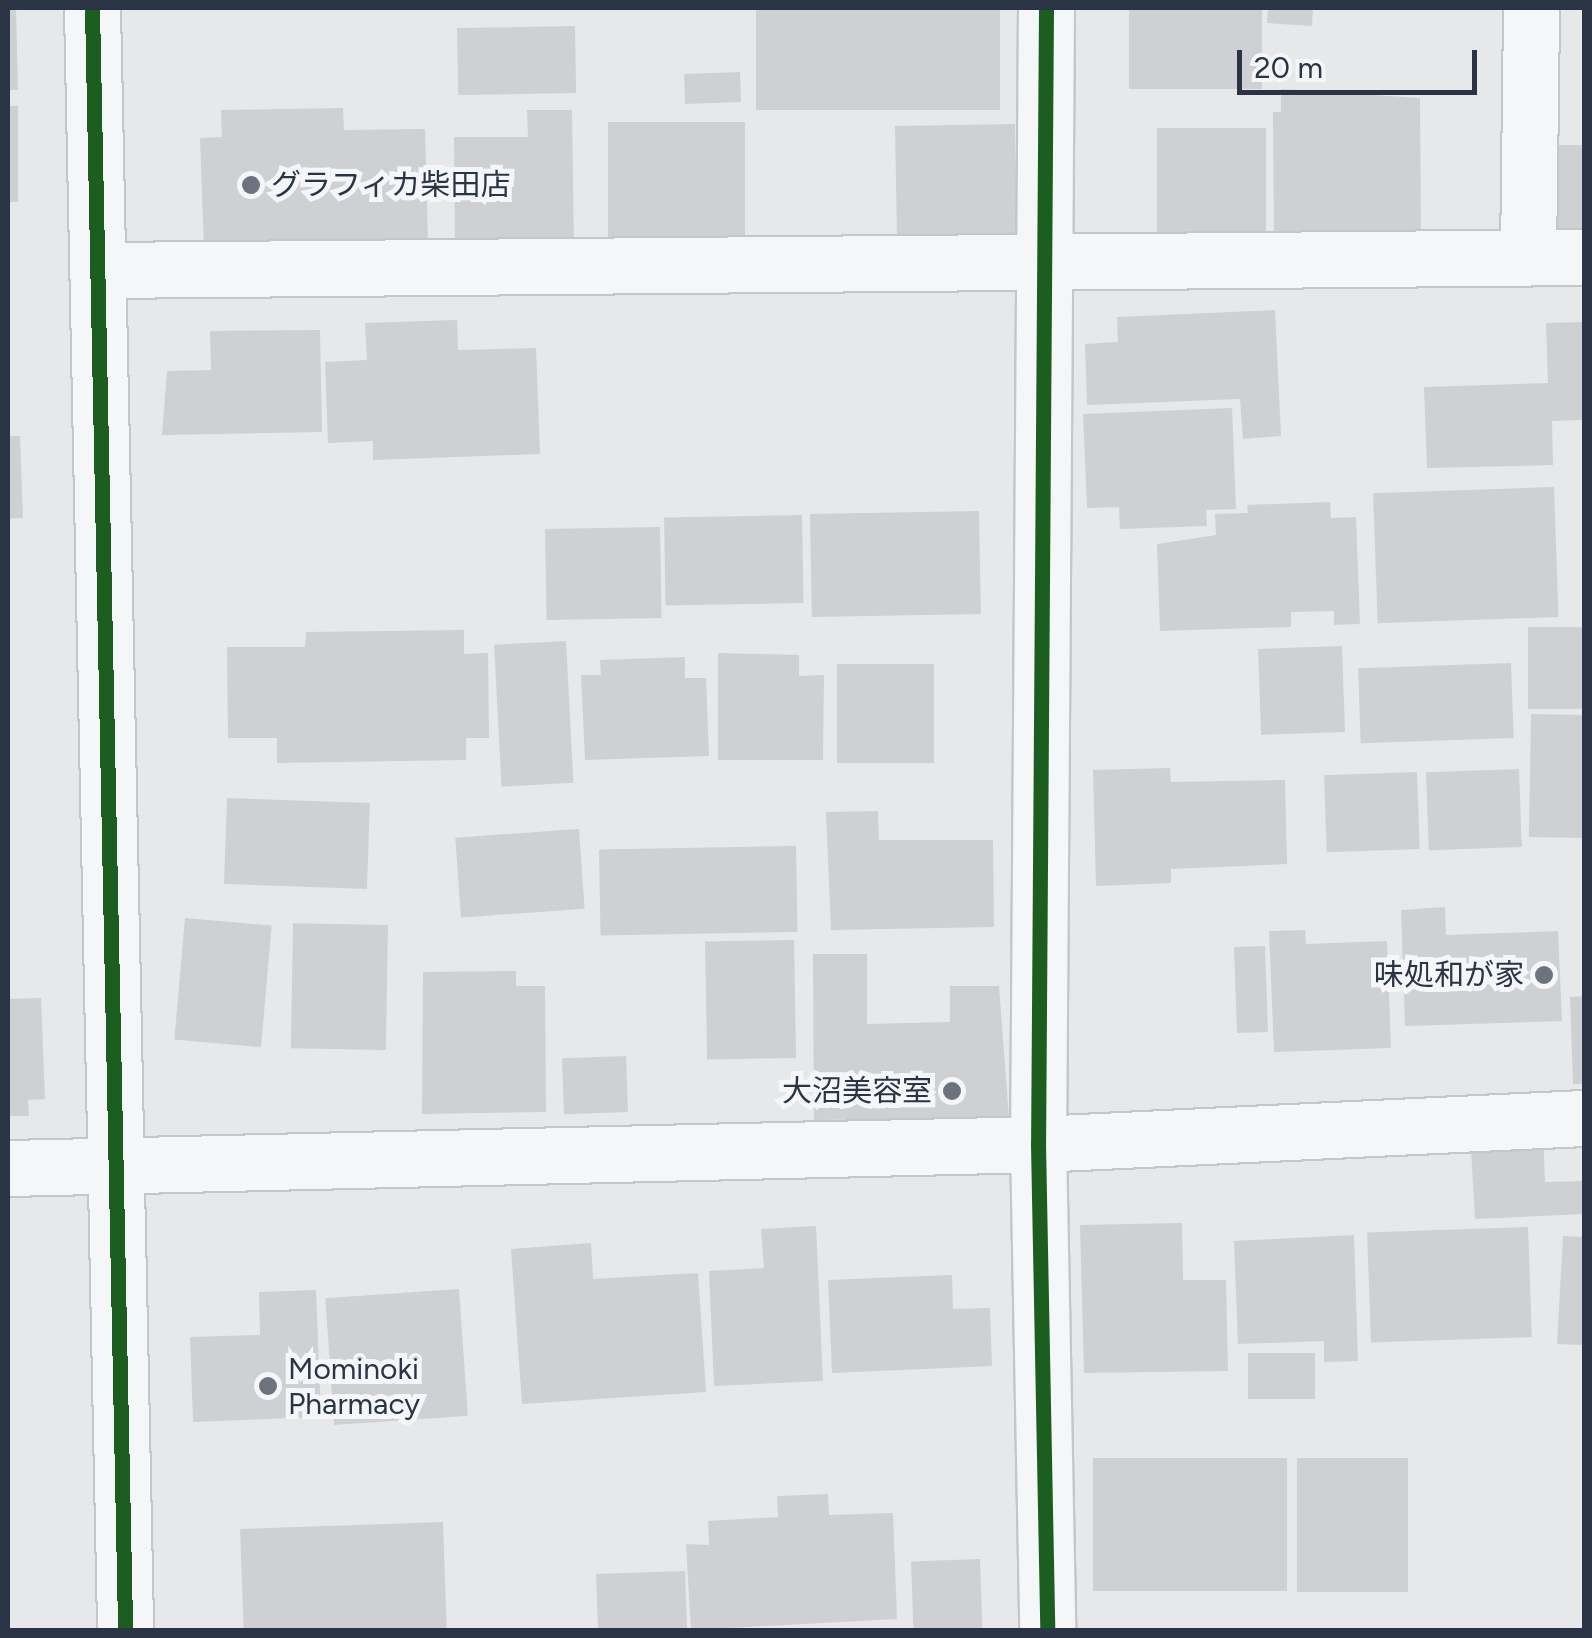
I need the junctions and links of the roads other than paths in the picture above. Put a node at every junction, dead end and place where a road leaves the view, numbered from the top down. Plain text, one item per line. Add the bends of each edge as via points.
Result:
1 (92, 8) edge
2 (1046, 8) edge
3 (1531, 8) edge
4 (1528, 257) junction
5 (1584, 257) edge
6 (1040, 264) junction
7 (98, 270) junction
8 (1584, 1118) edge
9 (1038, 1144) junction
10 (116, 1164) junction
11 (8, 1168) edge
12 (124, 1630) edge
13 (1046, 1630) edge

1 - 7 street
2 - 6 street
3 - 4 street
4 - 5 street
4 - 6 street
6 - 7 street
6 - 9 street
7 - 10 street
8 - 9 street
9 - 10 street
9 - 13 street
10 - 11 street
10 - 12 street

